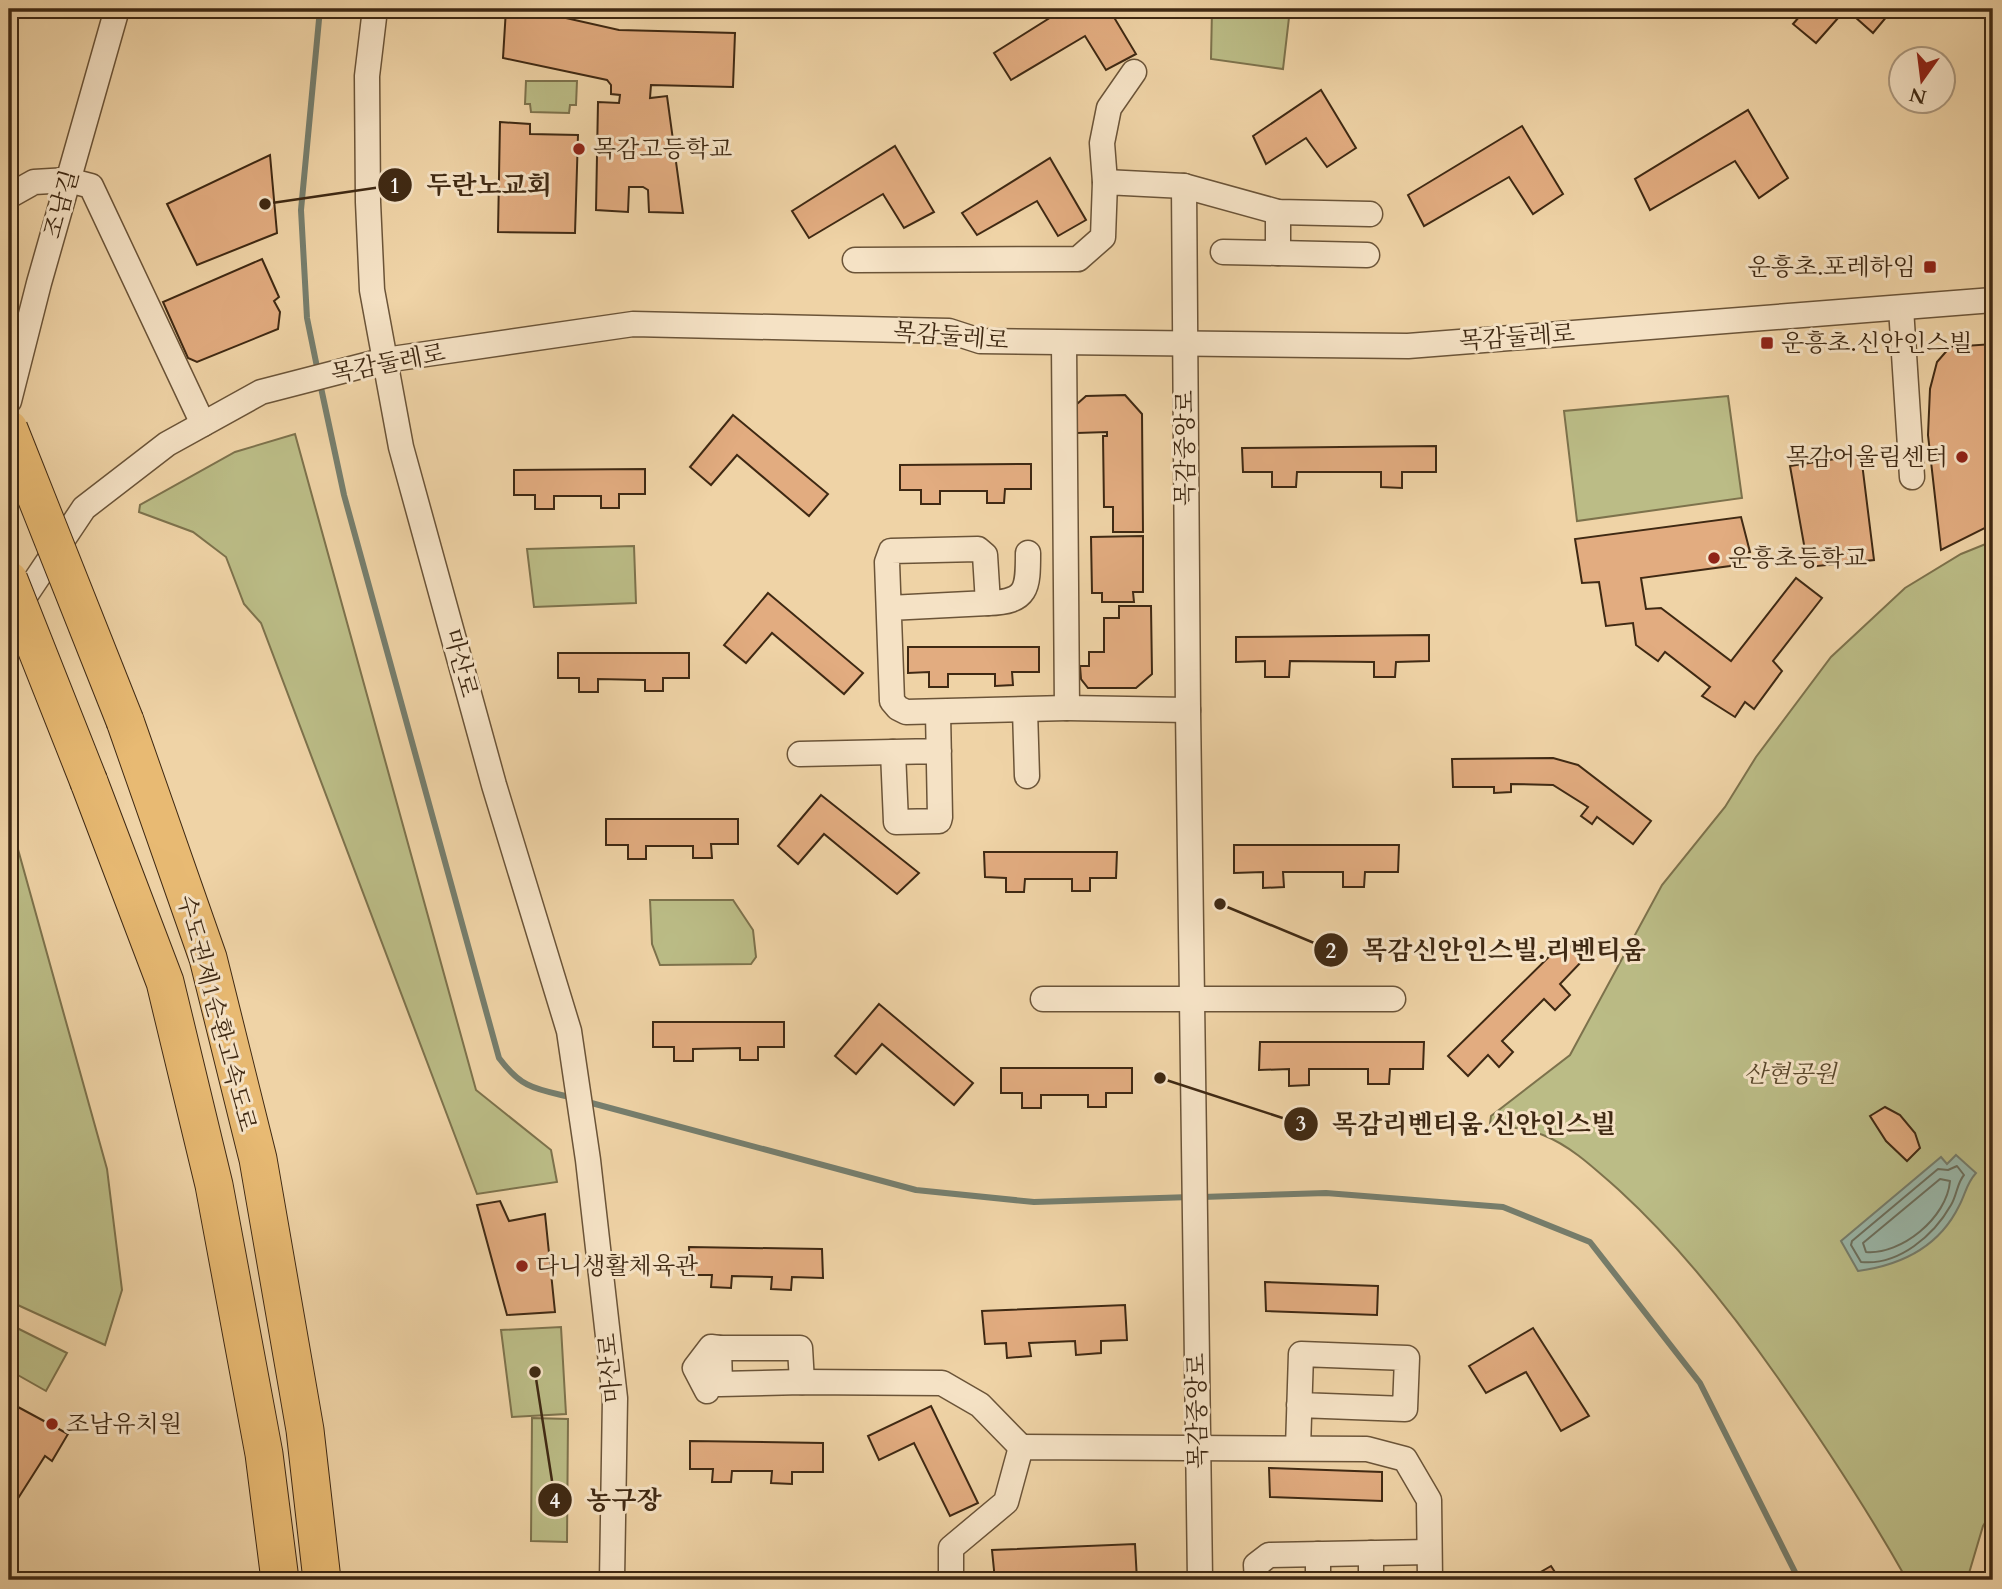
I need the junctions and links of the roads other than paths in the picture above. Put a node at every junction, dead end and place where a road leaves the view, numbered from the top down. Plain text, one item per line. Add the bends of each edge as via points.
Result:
1 (117, 9) edge
2 (375, 9) edge
3 (1134, 72) dead end
4 (68, 180) junction
5 (1105, 182) junction
6 (1184, 186) junction
7 (9, 196) edge
8 (1279, 212) junction
9 (1370, 214) dead end
10 (1223, 252) dead end
11 (1278, 253) junction
12 (1367, 255) dead end
13 (855, 260) dead end
14 (1993, 300) edge
15 (1901, 308) junction
16 (1185, 343) junction
17 (1064, 344) junction
18 (385, 360) junction
19 (9, 401) edge
20 (203, 424) junction
21 (9, 429) edge
22 (1912, 477) dead end
23 (1028, 553) dead end
24 (9, 580) edge
25 (988, 603) junction
26 (889, 608) junction
27 (9, 621) edge
28 (1067, 708) junction
29 (1025, 710) junction
30 (1188, 710) junction
31 (938, 712) junction
32 (939, 751) junction
33 (893, 752) junction
34 (800, 754) dead end
35 (1027, 776) dead end
36 (1043, 999) dead end
37 (1191, 999) junction
38 (1393, 999) dead end
39 (719, 1348) junction
40 (802, 1382) junction
41 (707, 1391) dead end
42 (1299, 1405) junction
43 (1021, 1447) junction
44 (1198, 1448) junction
45 (1298, 1448) junction
46 (1429, 1552) junction
47 (1371, 1553) junction
48 (1318, 1554) junction
49 (280, 1580) edge
50 (322, 1580) edge
51 (612, 1580) edge
52 (951, 1580) edge
53 (1200, 1580) edge
54 (1257, 1580) edge
55 (1318, 1580) edge
56 (1371, 1580) edge
57 (1430, 1580) edge

1 - 4 street, 조남길
2 - 18 street, 마산로 via 367,76 368,202 372,290
3 - 5 street via 1109,107 1102,143
4 - 7 street via 34,182
4 - 19 street, 조남길
4 - 20 street via 90,186
5 - 6 street
5 - 13 street via 1103,237 1078,259
6 - 8 street
6 - 16 street, 목감중앙로
8 - 9 street
8 - 11 street
10 - 11 street
11 - 12 street
14 - 15 street, 목감둘레로
15 - 16 street, 목감둘레로 via 1408,346
15 - 22 street
16 - 17 street, 목감둘레로
16 - 30 street, 목감중앙로
17 - 18 street, 목감둘레로 via 980,341 949,331 633,324
17 - 28 street
18 - 20 street, 목감둘레로 via 261,392
18 - 51 street, 마산로 via 401,447 494,785 569,1031 615,1398
20 - 27 street, 목감둘레로 via 167,444 84,508
21 - 50 highway, 수도권제1순환고속도로, bridge via 125,721 208,958 258,1159 304,1430
23 - 25 street via 1028,581 1021,595 1009,603
24 - 49 highway, 수도권제1순환고속도로, bridge via 165,982 214,1185 264,1454
25 - 26 street
25 - 26 street via 985,555 978,549 891,551 887,562
26 - 31 street via 892,701 906,712
28 - 29 street
28 - 30 street
29 - 31 street
29 - 35 street
30 - 37 street, 목감중앙로
31 - 32 street
32 - 33 street
32 - 33 street via 940,817 935,822 896,822
33 - 34 street
36 - 37 street
37 - 38 street
37 - 44 street, 목감중앙로
39 - 40 street via 800,1348
39 - 40 street via 720,1384
39 - 41 street via 711,1347 695,1368
40 - 43 street via 942,1384 980,1405
42 - 42 street via 1301,1354 1407,1358 1405,1409
42 - 45 street
43 - 44 street
43 - 52 street via 1006,1502 951,1548
44 - 45 street
44 - 53 street, 목감중앙로
45 - 46 street via 1367,1449 1405,1459 1429,1500
46 - 47 street
46 - 57 street
47 - 48 street
47 - 56 street
48 - 54 street via 1269,1555 1256,1565
48 - 55 street

